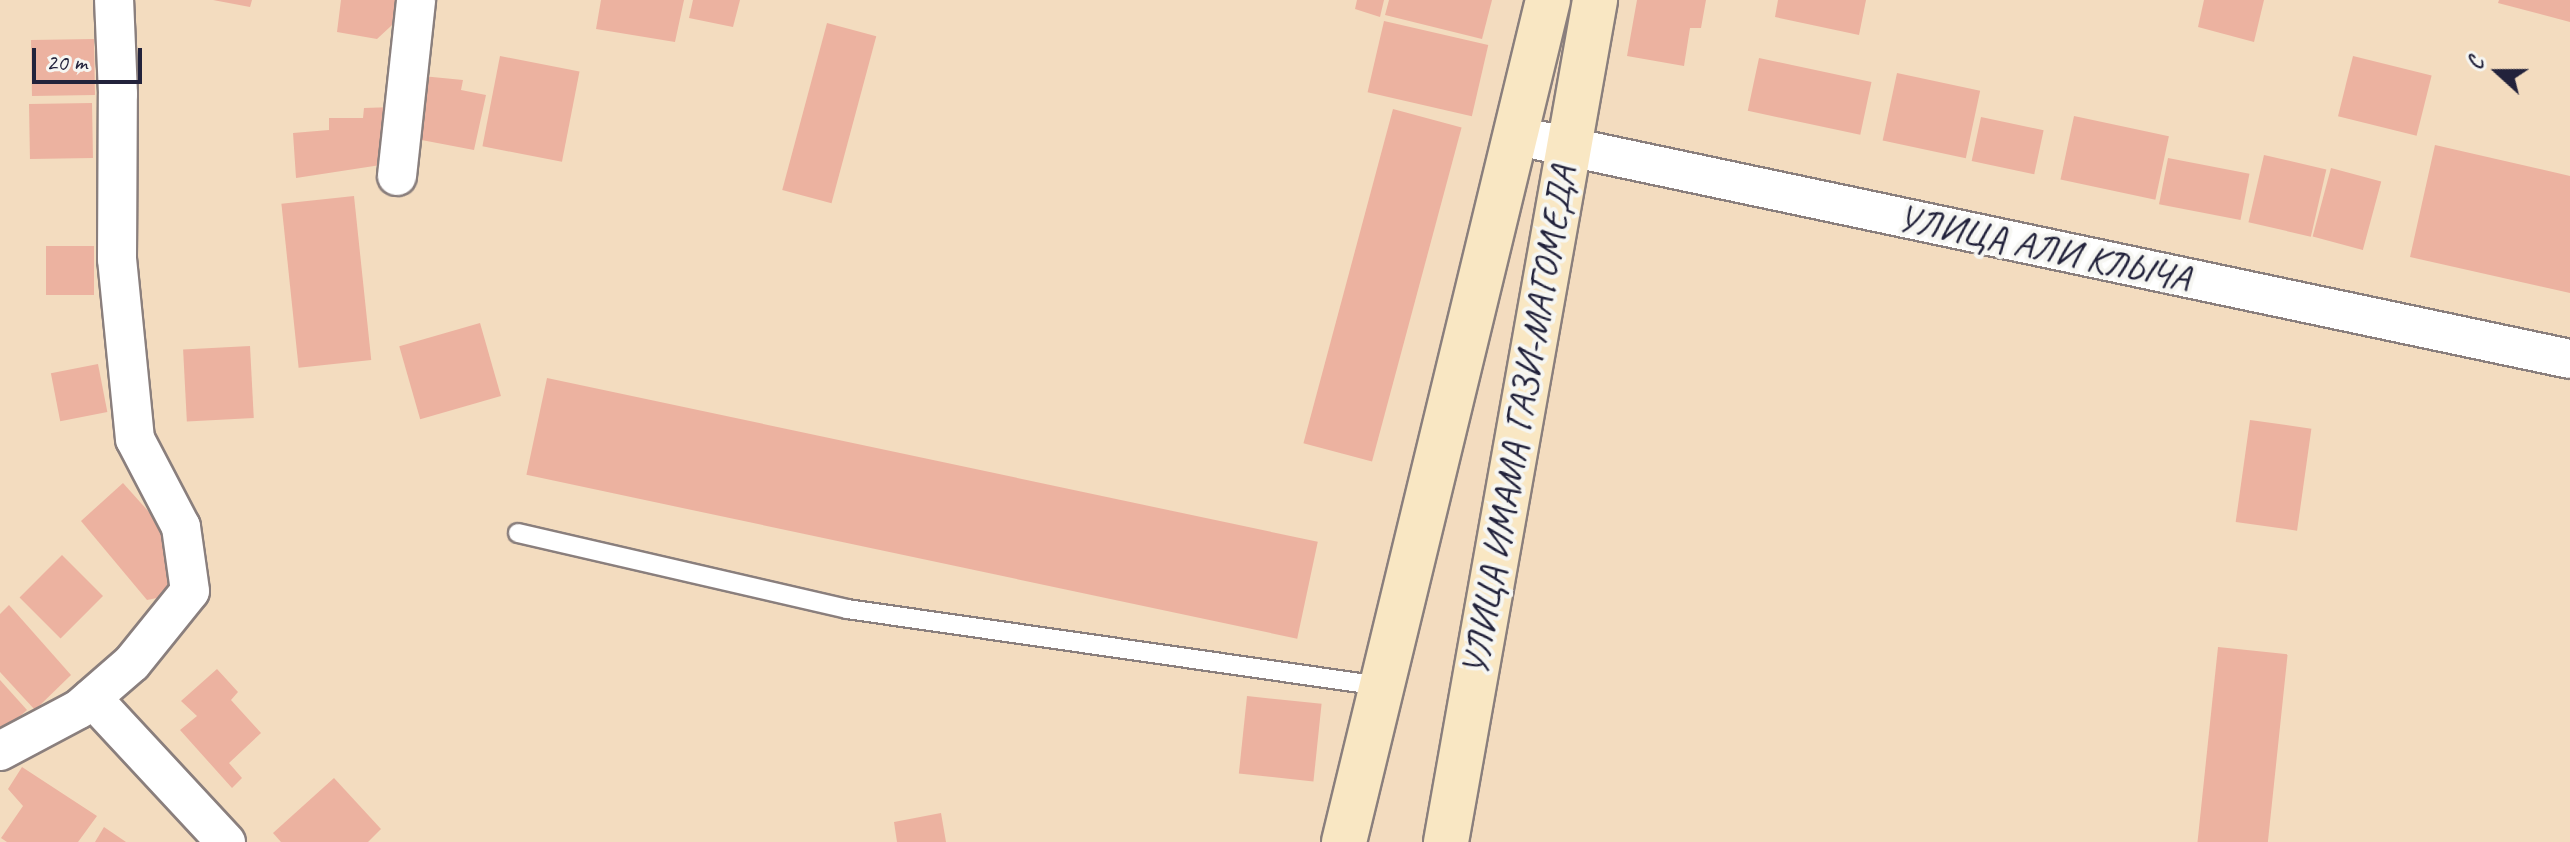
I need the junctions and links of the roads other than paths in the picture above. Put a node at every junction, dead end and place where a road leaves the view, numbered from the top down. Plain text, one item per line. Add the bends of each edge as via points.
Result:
1 (114, 0) edge
2 (416, 0) edge
3 (1548, 0) edge
4 (1595, 0) edge
5 (1518, 136) junction
6 (1566, 148) junction
7 (397, 176) dead end
8 (2570, 359) edge
9 (518, 533) dead end
10 (1381, 686) junction
11 (92, 698) junction
12 (0, 751) edge
13 (226, 842) edge
14 (1344, 842) edge
15 (1446, 842) edge

1 - 11 street via 117,259 135,439 181,527 190,591 132,663
2 - 7 street
3 - 5 main road
4 - 6 main road, УЛИЦА ИМАМА ГАЗИ-МАГОМЕДА
5 - 6 street, УЛИЦА АЛИ КЛЫЧА
5 - 10 main road
6 - 8 street, УЛИЦА АЛИ КЛЫЧА
6 - 15 main road, УЛИЦА ИМАМА ГАЗИ-МАГОМЕДА via 1552,255
9 - 10 lane via 847,609
10 - 14 main road
11 - 12 street
11 - 13 street

